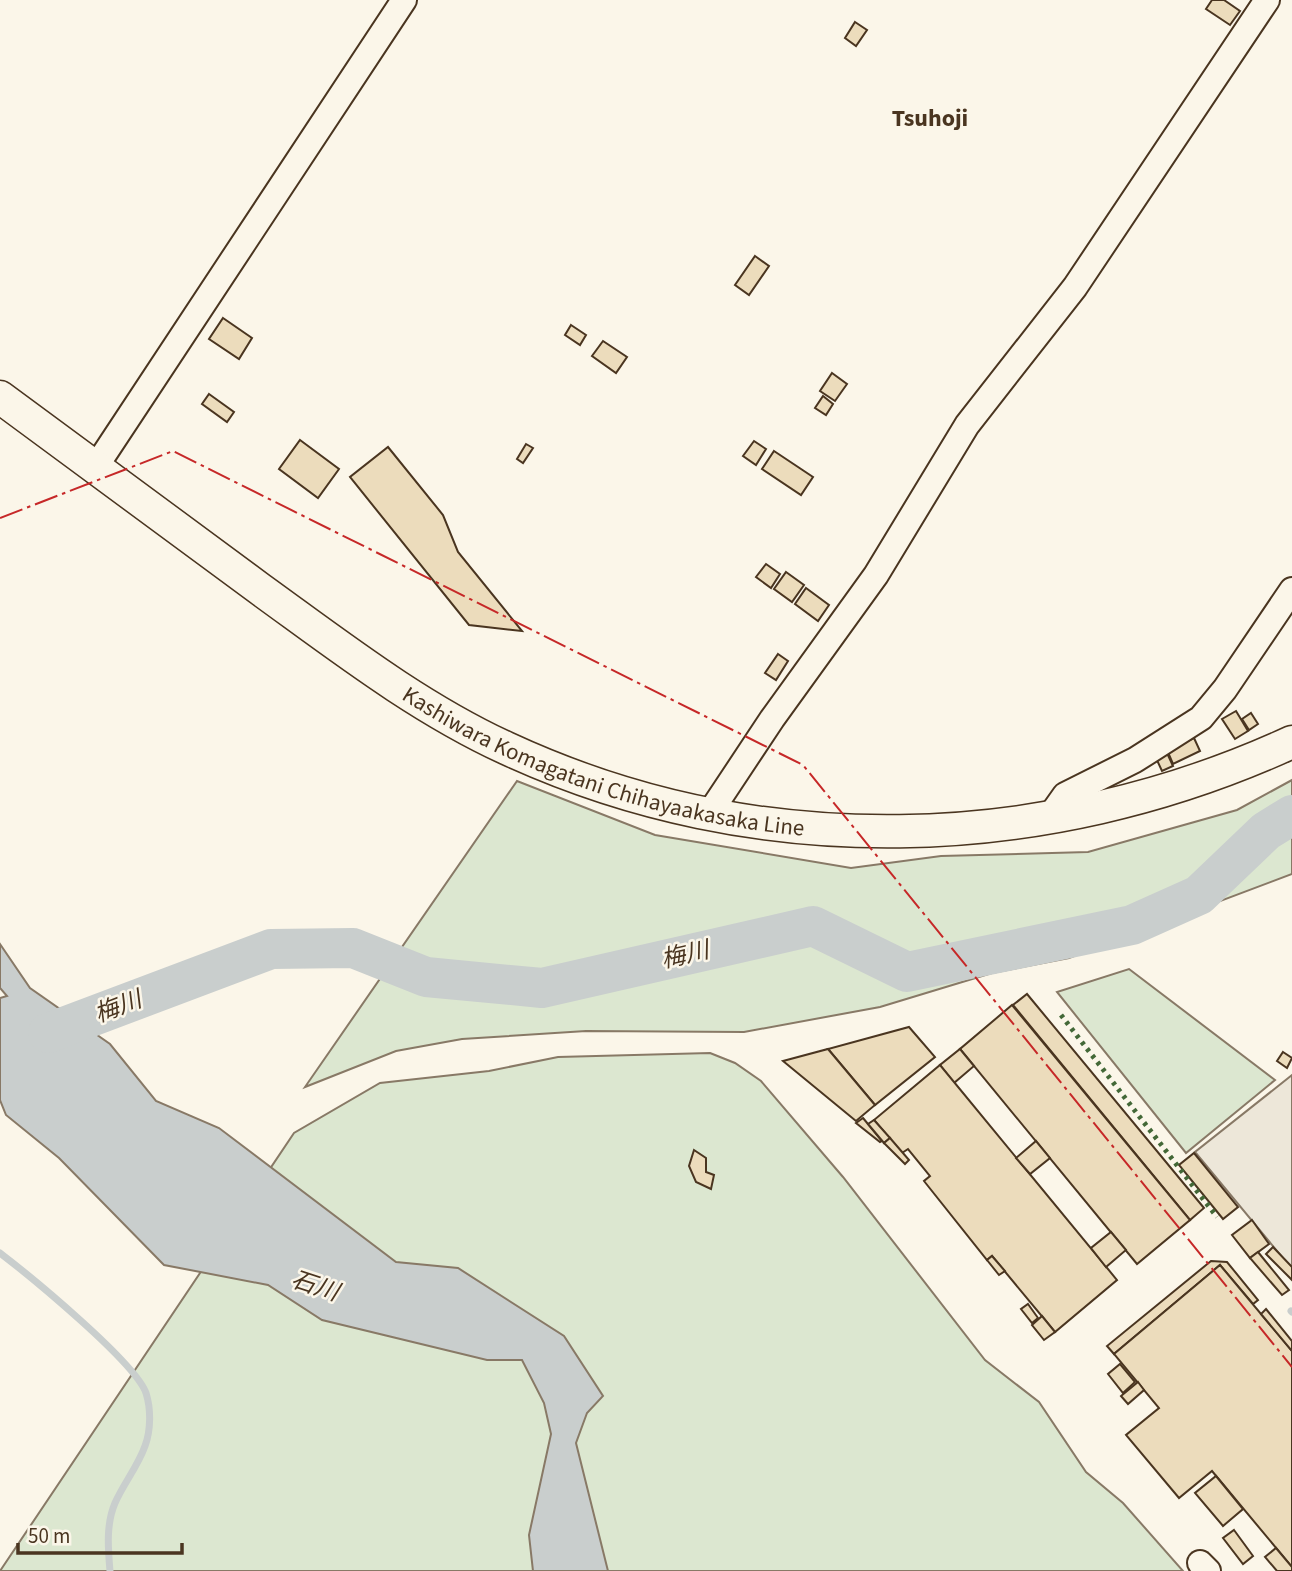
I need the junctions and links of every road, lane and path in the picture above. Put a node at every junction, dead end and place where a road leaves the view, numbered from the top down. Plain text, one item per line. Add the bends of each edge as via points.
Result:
1 (404, 0) edge
2 (1267, 0) edge
3 (0, 397) edge
4 (95, 468) junction
5 (1292, 590) edge
6 (1292, 742) edge
7 (709, 814) junction
8 (1048, 819) junction

1 - 4 street
2 - 7 street via 1074,287 967,425 876,575
3 - 4 main road, Kashiwara Komagatani Chihayaakasaka Line
4 - 7 main road, Kashiwara Komagatani Chihayaakasaka Line via 334,643 457,722 586,780
5 - 8 street via 1201,718 1135,760 1065,795
6 - 8 main road, Kashiwara Komagatani Chihayaakasaka Line via 1183,786 1112,807
7 - 8 main road, Kashiwara Komagatani Chihayaakasaka Line via 798,828 895,833

